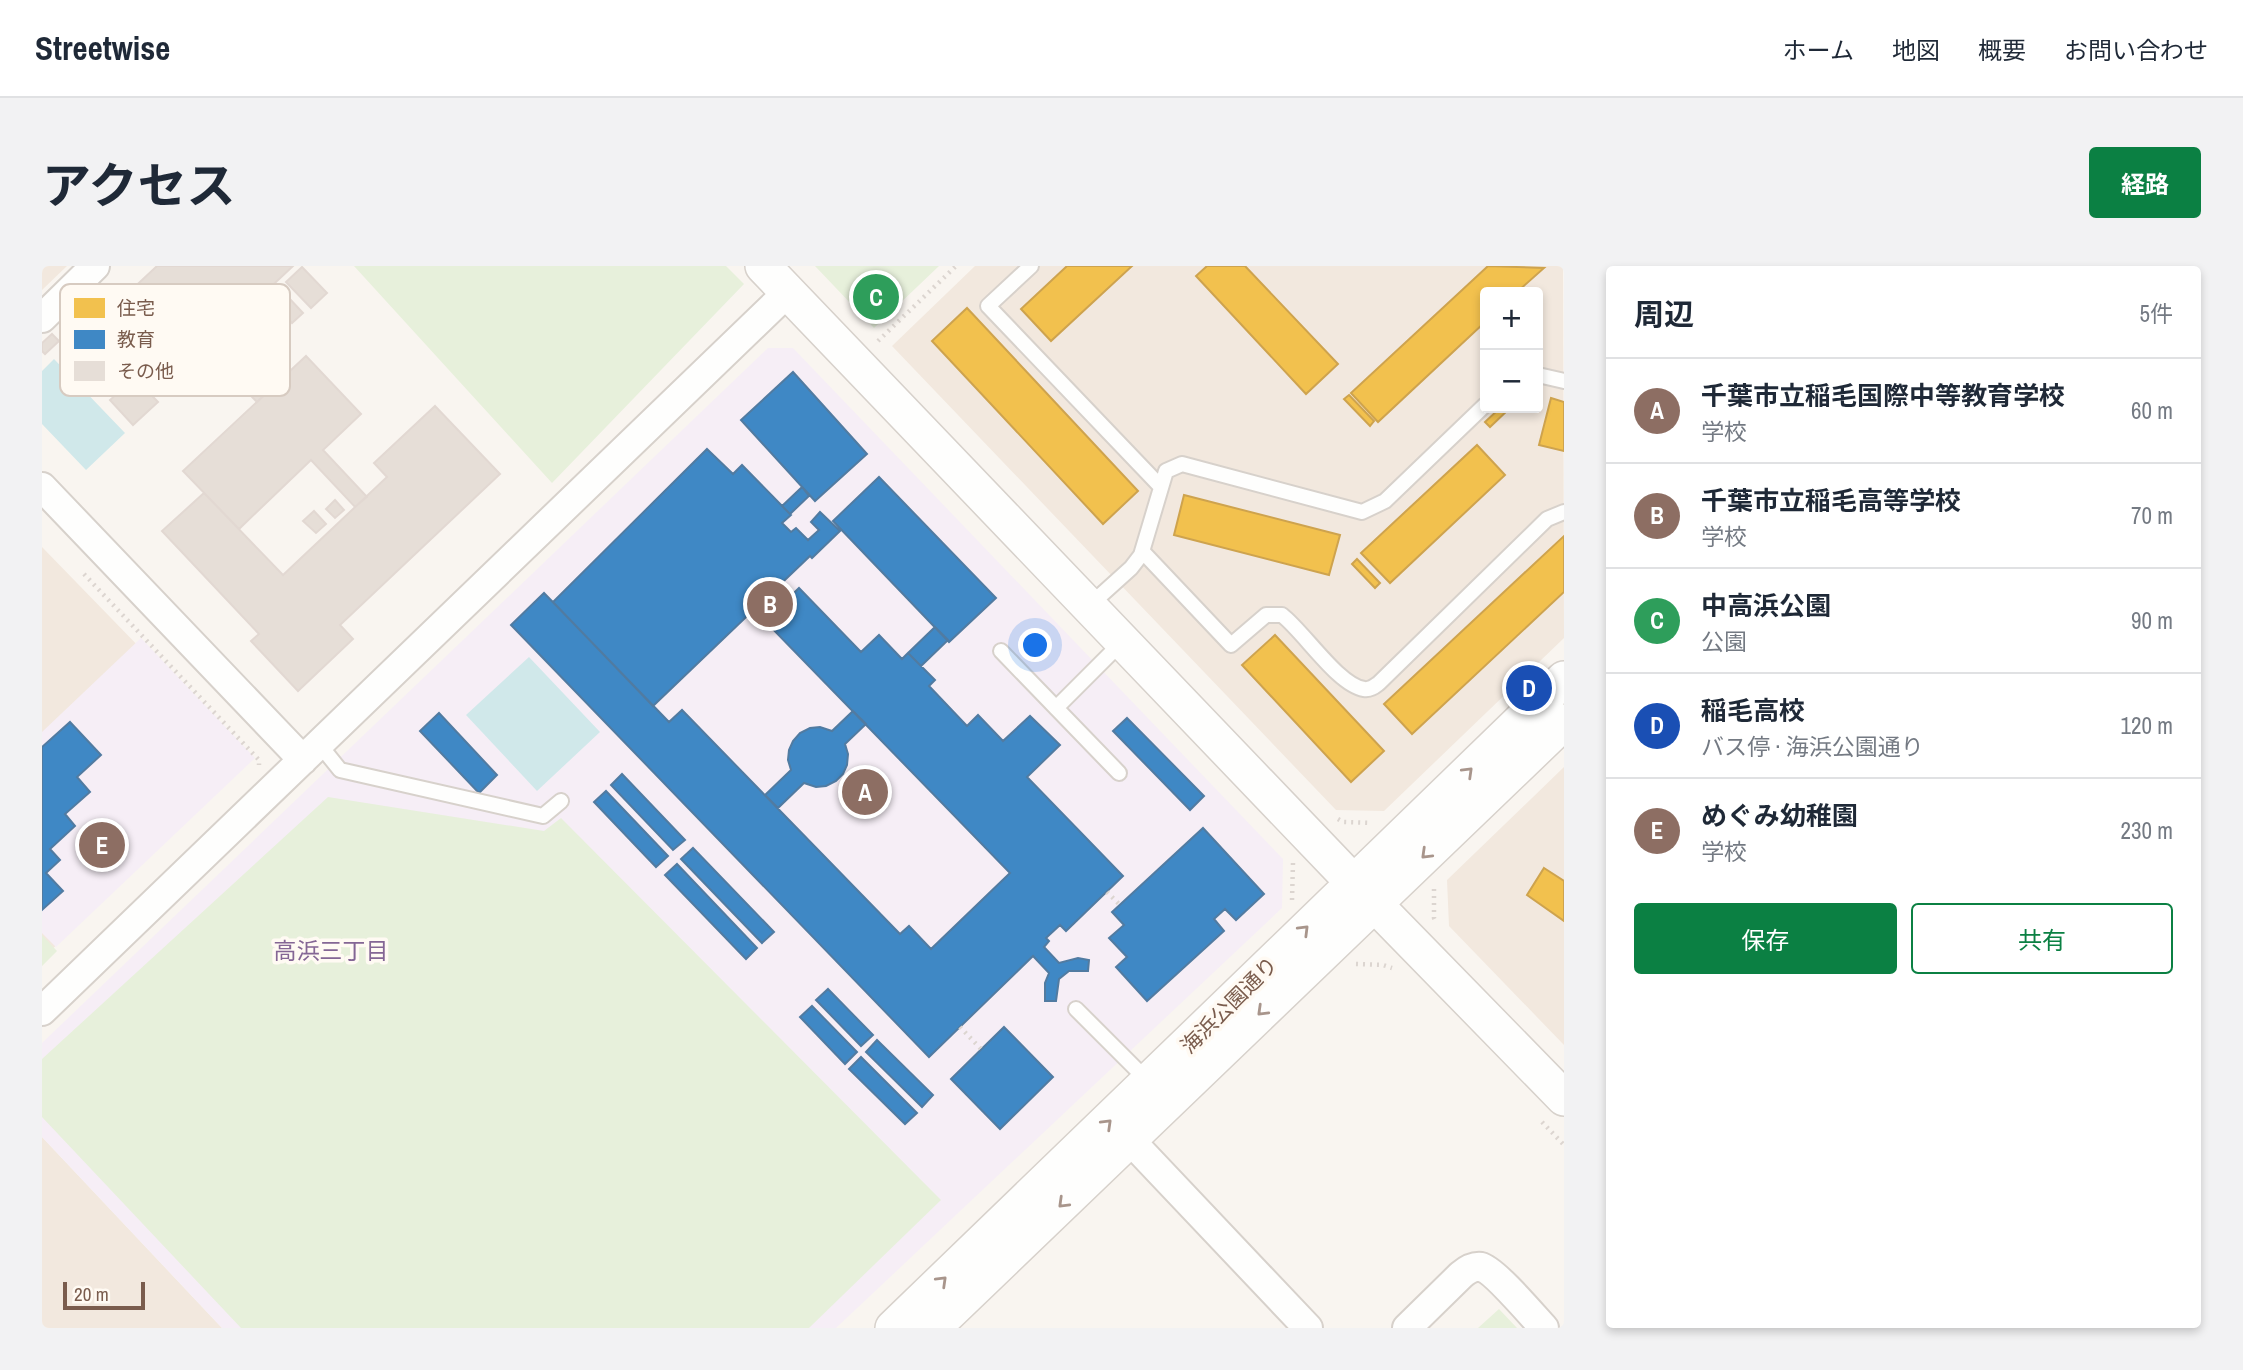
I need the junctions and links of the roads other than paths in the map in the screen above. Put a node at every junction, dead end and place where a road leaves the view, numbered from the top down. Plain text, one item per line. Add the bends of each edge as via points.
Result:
1 (95, 266) edge
2 (763, 266) edge
3 (1031, 266) edge
4 (77, 284) edge
5 (788, 292) junction
6 (60, 300) edge
7 (42, 318) edge
8 (1543, 376) edge
9 (1564, 381) edge
10 (1480, 410) edge
11 (42, 487) edge
12 (1161, 487) junction
13 (1564, 512) edge
14 (1142, 551) junction
15 (1090, 605) junction
16 (1124, 640) junction
17 (1001, 651) dead end
18 (1564, 679) edge
19 (1056, 708) junction
20 (1564, 722) edge
21 (312, 752) junction
22 (1119, 773) dead end
23 (561, 801) dead end
24 (1364, 893) junction
25 (1076, 1009) dead end
26 (42, 1011) edge
27 (1150, 1083) junction
28 (1550, 1107) edge
29 (1129, 1139) junction
30 (893, 1328) edge
31 (933, 1328) edge
32 (1307, 1328) edge
33 (1407, 1328) edge
34 (1544, 1328) edge

1 - 4 street
2 - 5 street
3 - 12 lane via 988,306
5 - 15 street
5 - 21 street
6 - 7 street
8 - 9 lane
10 - 12 lane via 1385,501 1362,512 1182,464 1166,471
11 - 21 street
12 - 14 lane
13 - 14 lane via 1547,519 1379,683 1364,689 1344,679 1282,615 1266,615 1231,645
14 - 15 lane via 1131,568
15 - 16 street
16 - 19 lane
16 - 24 street
17 - 19 lane
24 -> 18 street, 海浜公園通り
19 - 22 lane
20 -> 24 street, 海浜公園通り
21 - 23 lane via 340,770 543,816
21 - 26 street
27 -> 24 street, 海浜公園通り
24 - 28 street
24 -> 29 street, 海浜公園通り
25 - 27 lane
30 -> 27 street, 海浜公園通り
29 -> 31 street, 海浜公園通り
29 - 32 street
33 - 34 street via 1461,1275 1479,1266

